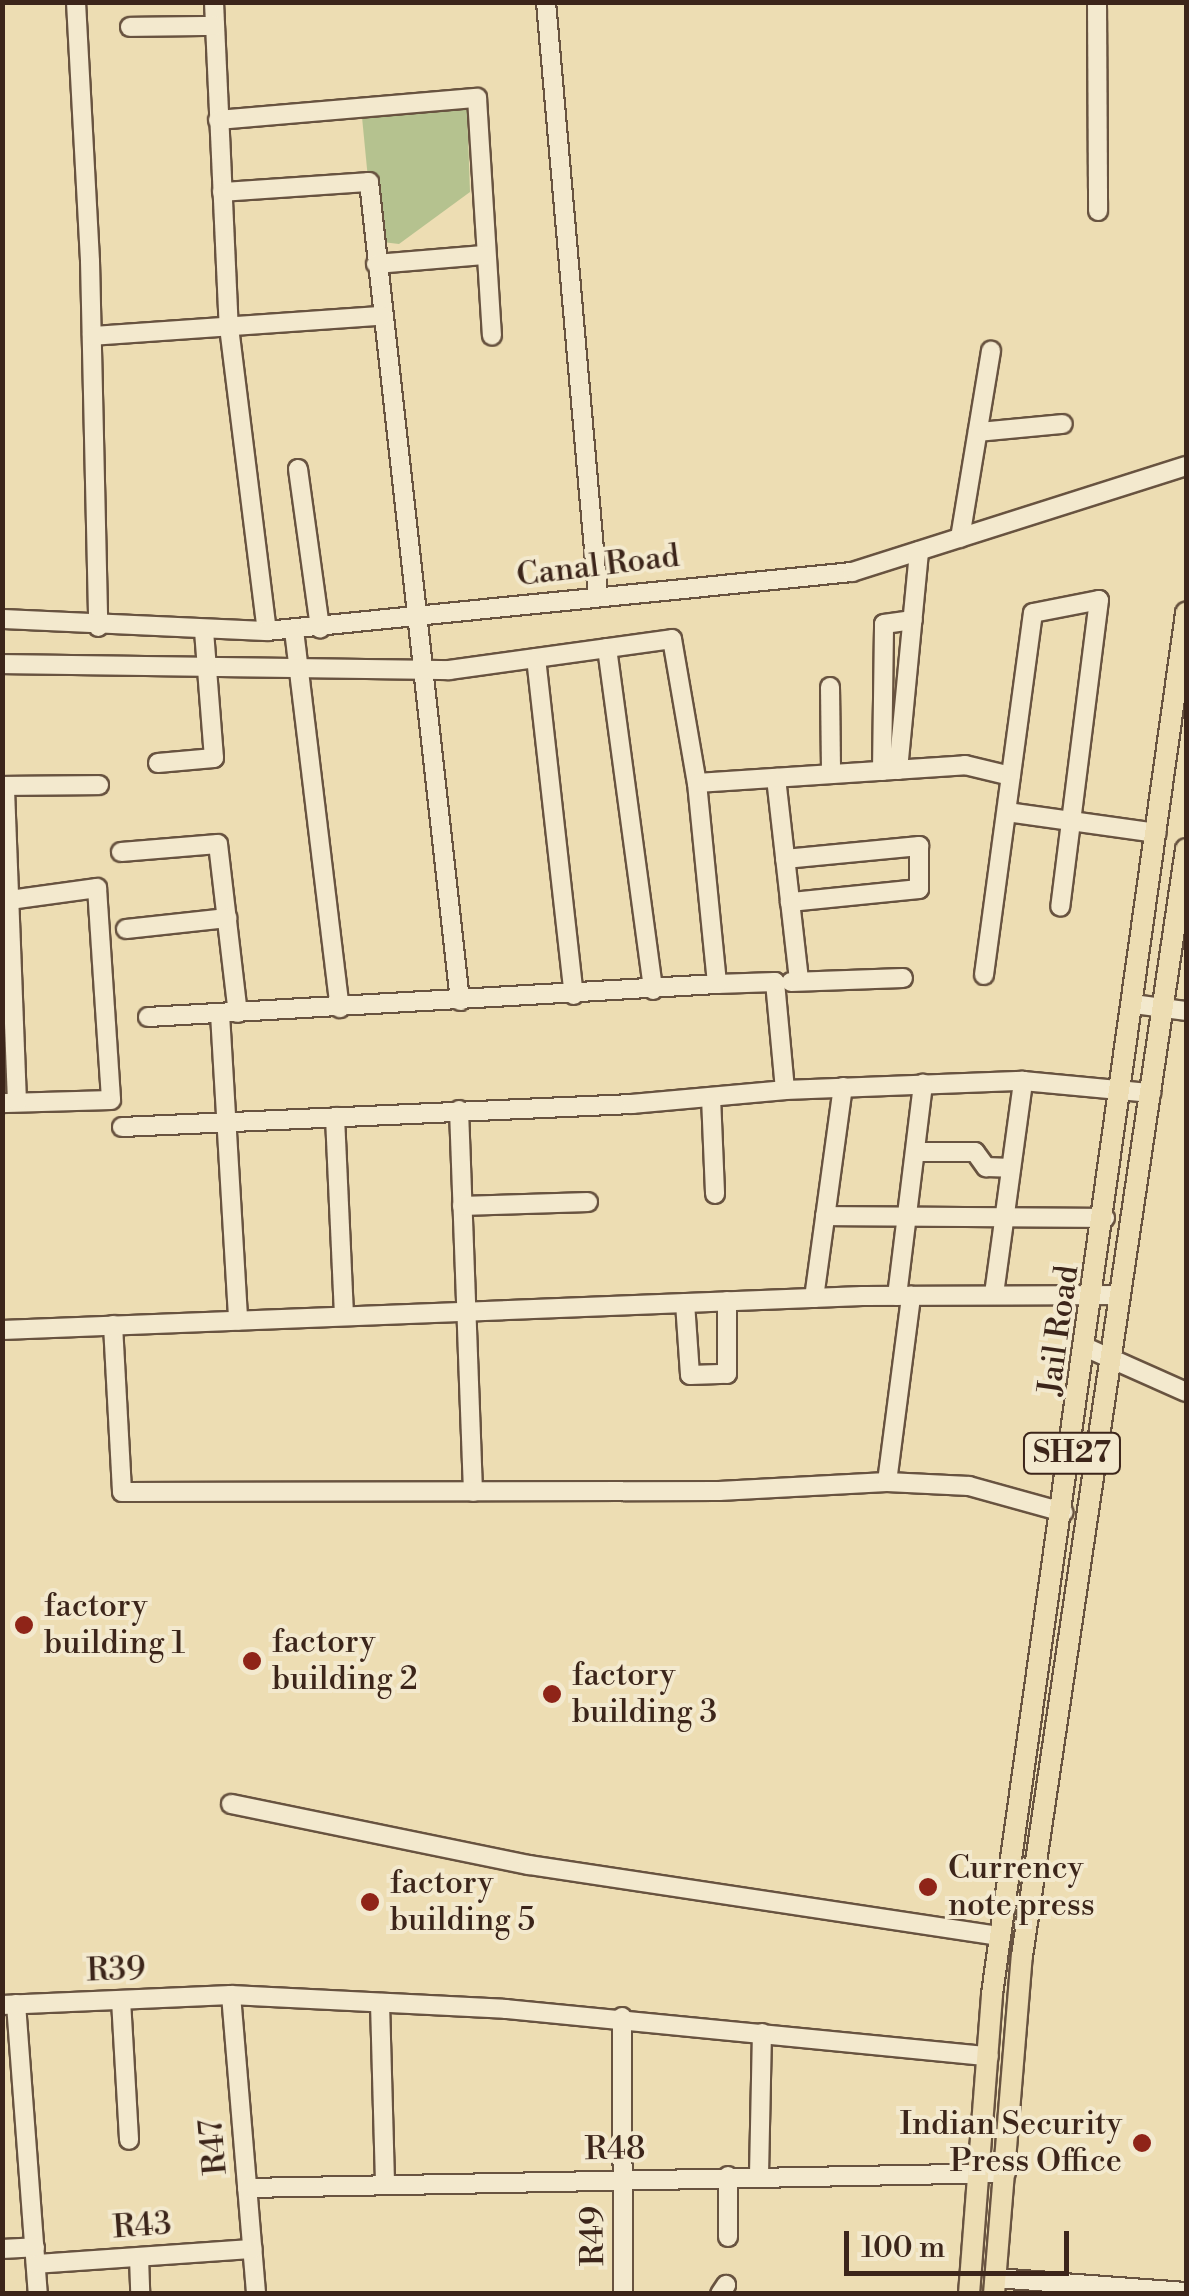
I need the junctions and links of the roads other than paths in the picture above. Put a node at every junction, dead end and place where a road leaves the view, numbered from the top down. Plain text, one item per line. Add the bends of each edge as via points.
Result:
1 (76, 2) edge
2 (214, 2) edge
3 (546, 2) edge
4 (1097, 2) edge
5 (215, 26) junction
6 (130, 28) dead end
7 (218, 120) junction
8 (222, 192) junction
9 (1098, 210) dead end
10 (484, 255) junction
11 (376, 264) junction
12 (381, 316) junction
13 (229, 327) junction
14 (92, 336) junction
15 (492, 336) dead end
16 (991, 351) dead end
17 (1063, 424) dead end
18 (978, 432) junction
19 (1186, 466) edge
20 (298, 469) dead end
21 (960, 538) junction
22 (920, 551) junction
23 (598, 595) junction
24 (1186, 613) edge
25 (2, 619) edge
26 (422, 620) junction
27 (912, 620) junction
28 (98, 627) junction
29 (320, 628) junction
30 (294, 630) junction
31 (204, 632) junction
32 (267, 632) junction
33 (607, 648) junction
34 (536, 658) junction
35 (2, 664) edge
36 (205, 669) junction
37 (428, 670) junction
38 (299, 671) junction
39 (830, 687) dead end
40 (158, 763) dead end
41 (890, 770) junction
42 (831, 774) junction
43 (1011, 776) junction
44 (776, 778) junction
45 (696, 783) junction
46 (99, 786) dead end
47 (4, 787) edge
48 (1006, 812) junction
49 (1070, 821) junction
50 (1157, 832) junction
51 (1186, 848) edge
52 (121, 852) dead end
53 (785, 859) junction
54 (7, 901) edge
55 (790, 902) junction
56 (1060, 908) dead end
57 (227, 918) junction
58 (126, 929) dead end
59 (984, 974) dead end
60 (903, 978) dead end
61 (799, 981) junction
62 (775, 982) junction
63 (718, 984) junction
64 (653, 990) junction
65 (574, 994) junction
66 (460, 1001) junction
67 (1134, 1004) junction
68 (340, 1008) junction
69 (1176, 1009) edge
70 (229, 1013) junction
71 (148, 1017) dead end
72 (1023, 1081) junction
73 (924, 1084) junction
74 (844, 1088) junction
75 (785, 1090) junction
76 (1124, 1090) junction
77 (1151, 1093) junction
78 (711, 1097) junction
79 (10, 1102) edge
80 (459, 1110) junction
81 (335, 1116) junction
82 (226, 1122) junction
83 (122, 1127) dead end
84 (915, 1152) junction
85 (1010, 1168) junction
86 (715, 1194) dead end
87 (588, 1202) dead end
88 (462, 1206) junction
89 (825, 1216) junction
90 (907, 1217) junction
91 (1004, 1218) junction
92 (1106, 1218) junction
93 (1096, 1291) junction
94 (994, 1294) junction
95 (1118, 1294) junction
96 (904, 1296) junction
97 (814, 1298) junction
98 (727, 1301) junction
99 (685, 1303) junction
100 (466, 1311) junction
101 (344, 1316) junction
102 (238, 1320) junction
103 (114, 1326) junction
104 (2, 1330) edge
105 (1097, 1353) junction
106 (1186, 1392) edge
107 (887, 1482) junction
108 (473, 1492) junction
109 (1063, 1512) junction
110 (1042, 1656) junction
111 (1067, 1662) junction
112 (231, 1804) dead end
113 (1001, 1936) junction
114 (231, 1995) junction
115 (120, 2000) junction
116 (380, 2002) junction
117 (9, 2004) edge
118 (622, 2017) junction
119 (762, 2032) junction
120 (989, 2056) junction
121 (129, 2140) dead end
122 (983, 2170) junction
123 (1006, 2173) junction
124 (759, 2175) junction
125 (728, 2176) junction
126 (622, 2178) junction
127 (385, 2184) junction
128 (248, 2188) junction
129 (728, 2237) dead end
130 (252, 2249) junction
131 (2, 2250) edge
132 (36, 2255) junction
133 (138, 2257) junction
134 (995, 2286) edge
135 (1186, 2292) edge
136 (38, 2294) edge
137 (140, 2294) edge
138 (256, 2294) edge
139 (623, 2294) edge
140 (969, 2294) edge

1 - 14 street
2 - 5 street
3 - 23 street
4 - 9 street
5 - 6 street
5 - 7 street
7 - 8 street
7 - 10 street via 477,98
8 - 11 street via 369,182
8 - 13 street
10 - 11 street
10 - 15 street
11 - 12 street
12 - 13 street
12 - 26 street
13 - 14 street
13 - 32 street
14 - 28 street
16 - 18 street
17 - 18 street
18 - 21 street
19 - 21 street, Canal Road
20 - 29 street
21 - 22 street, Canal Road
22 - 23 street, Canal Road via 852,572
22 - 27 street
23 - 26 street, Canal Road
24 - 50 main road, Jail Road / SH27
25 - 28 street, Canal Road
26 - 29 street, Canal Road
26 - 37 street
27 - 41 street
27 - 41 street via 884,624
28 - 31 street, Canal Road
29 - 30 street, Canal Road
30 - 32 street, Canal Road
30 - 38 street
31 - 32 street, Canal Road
31 - 36 street
33 - 34 street
33 - 45 street via 672,639
33 - 64 street
34 - 37 street
34 - 65 street
35 - 36 street
36 - 38 street
36 - 40 street via 214,758
37 - 38 street
37 - 66 street
38 - 68 street
39 - 42 street
41 - 42 street
41 - 43 street via 965,766
42 - 44 street
43 - 48 street
43 - 49 street via 1033,613 1099,600
44 - 45 street
44 - 53 street
45 - 63 street
46 - 47 street
47 - 54 street
48 - 49 street
48 - 59 street
49 - 50 street
49 - 56 street
50 - 67 main road, Jail Road / SH27
51 - 69 main road
52 - 57 street via 218,844
53 - 55 street
53 - 55 street via 919,846 919,889
54 - 79 street
54 - 79 street via 97,888 111,1100
55 - 61 street
57 - 58 street
57 - 70 street
60 - 61 street
61 - 62 street
62 - 63 street
62 - 75 street
63 - 64 street
64 - 65 street
65 - 66 street
66 - 68 street
67 - 69 street
67 - 76 main road, Jail Road / SH27
68 - 70 street
69 - 77 main road
70 - 71 street
70 - 82 street
72 - 73 street
72 - 76 street
72 - 85 street
73 - 74 street
73 - 84 street
74 - 75 street
74 - 89 street
75 - 78 street
76 - 77 street
76 - 92 main road, Jail Road / SH27
77 - 95 main road
78 - 80 street
78 - 86 street
80 - 81 street
80 - 88 street
81 - 82 street
81 - 101 street
82 - 83 street
82 - 102 street
84 - 85 street via 974,1152 986,1168
84 - 90 street
85 - 91 street
87 - 88 street
88 - 100 street
89 - 90 street
89 - 97 street
90 - 91 street
90 - 96 street
91 - 92 street
91 - 94 street
92 - 93 main road, Jail Road / SH27
93 - 94 street
93 - 95 street
93 - 105 main road, Jail Road / SH27
94 - 96 street
95 - 105 main road
96 - 97 street
96 - 107 street
97 - 98 street
98 - 99 street
98 - 99 street via 727,1374 690,1375
99 - 100 street
100 - 101 street
100 - 108 street
101 - 102 street
102 - 103 street
103 - 104 street
103 - 108 street via 122,1492
105 - 106 street
105 - 109 main road, Jail Road / SH27
105 - 111 main road
107 - 108 street via 719,1492
107 - 109 street via 969,1486
109 - 110 main road, Jail Road / SH27
110 - 111 main road
110 - 113 main road, Jail Road / SH27
111 - 123 main road via 1022,1956
112 - 113 street via 529,1864
113 - 120 main road, Jail Road / SH27
114 - 115 street, R39
114 - 116 street, R39
114 - 128 street, R47
115 - 117 street, R39
115 - 121 street
116 - 118 street, R39
116 - 127 street
117 - 132 street
118 - 119 street, R39
118 - 126 street, R49
119 - 120 street, R39
119 - 124 street
120 - 122 main road, Jail Road / SH27
122 - 123 street, R48
122 - 124 street, R48
122 - 140 main road, Jail Road / SH27
123 - 134 main road
124 - 125 street, R48
125 - 126 street, R48
125 - 129 street
126 - 127 street, R48
126 - 139 street, R49
127 - 128 street, R48
128 - 130 street, R47
130 - 133 street, R43
130 - 138 street, R47
131 - 132 street, R43
132 - 133 street, R43
132 - 136 street
133 - 137 street
134 - 135 street

